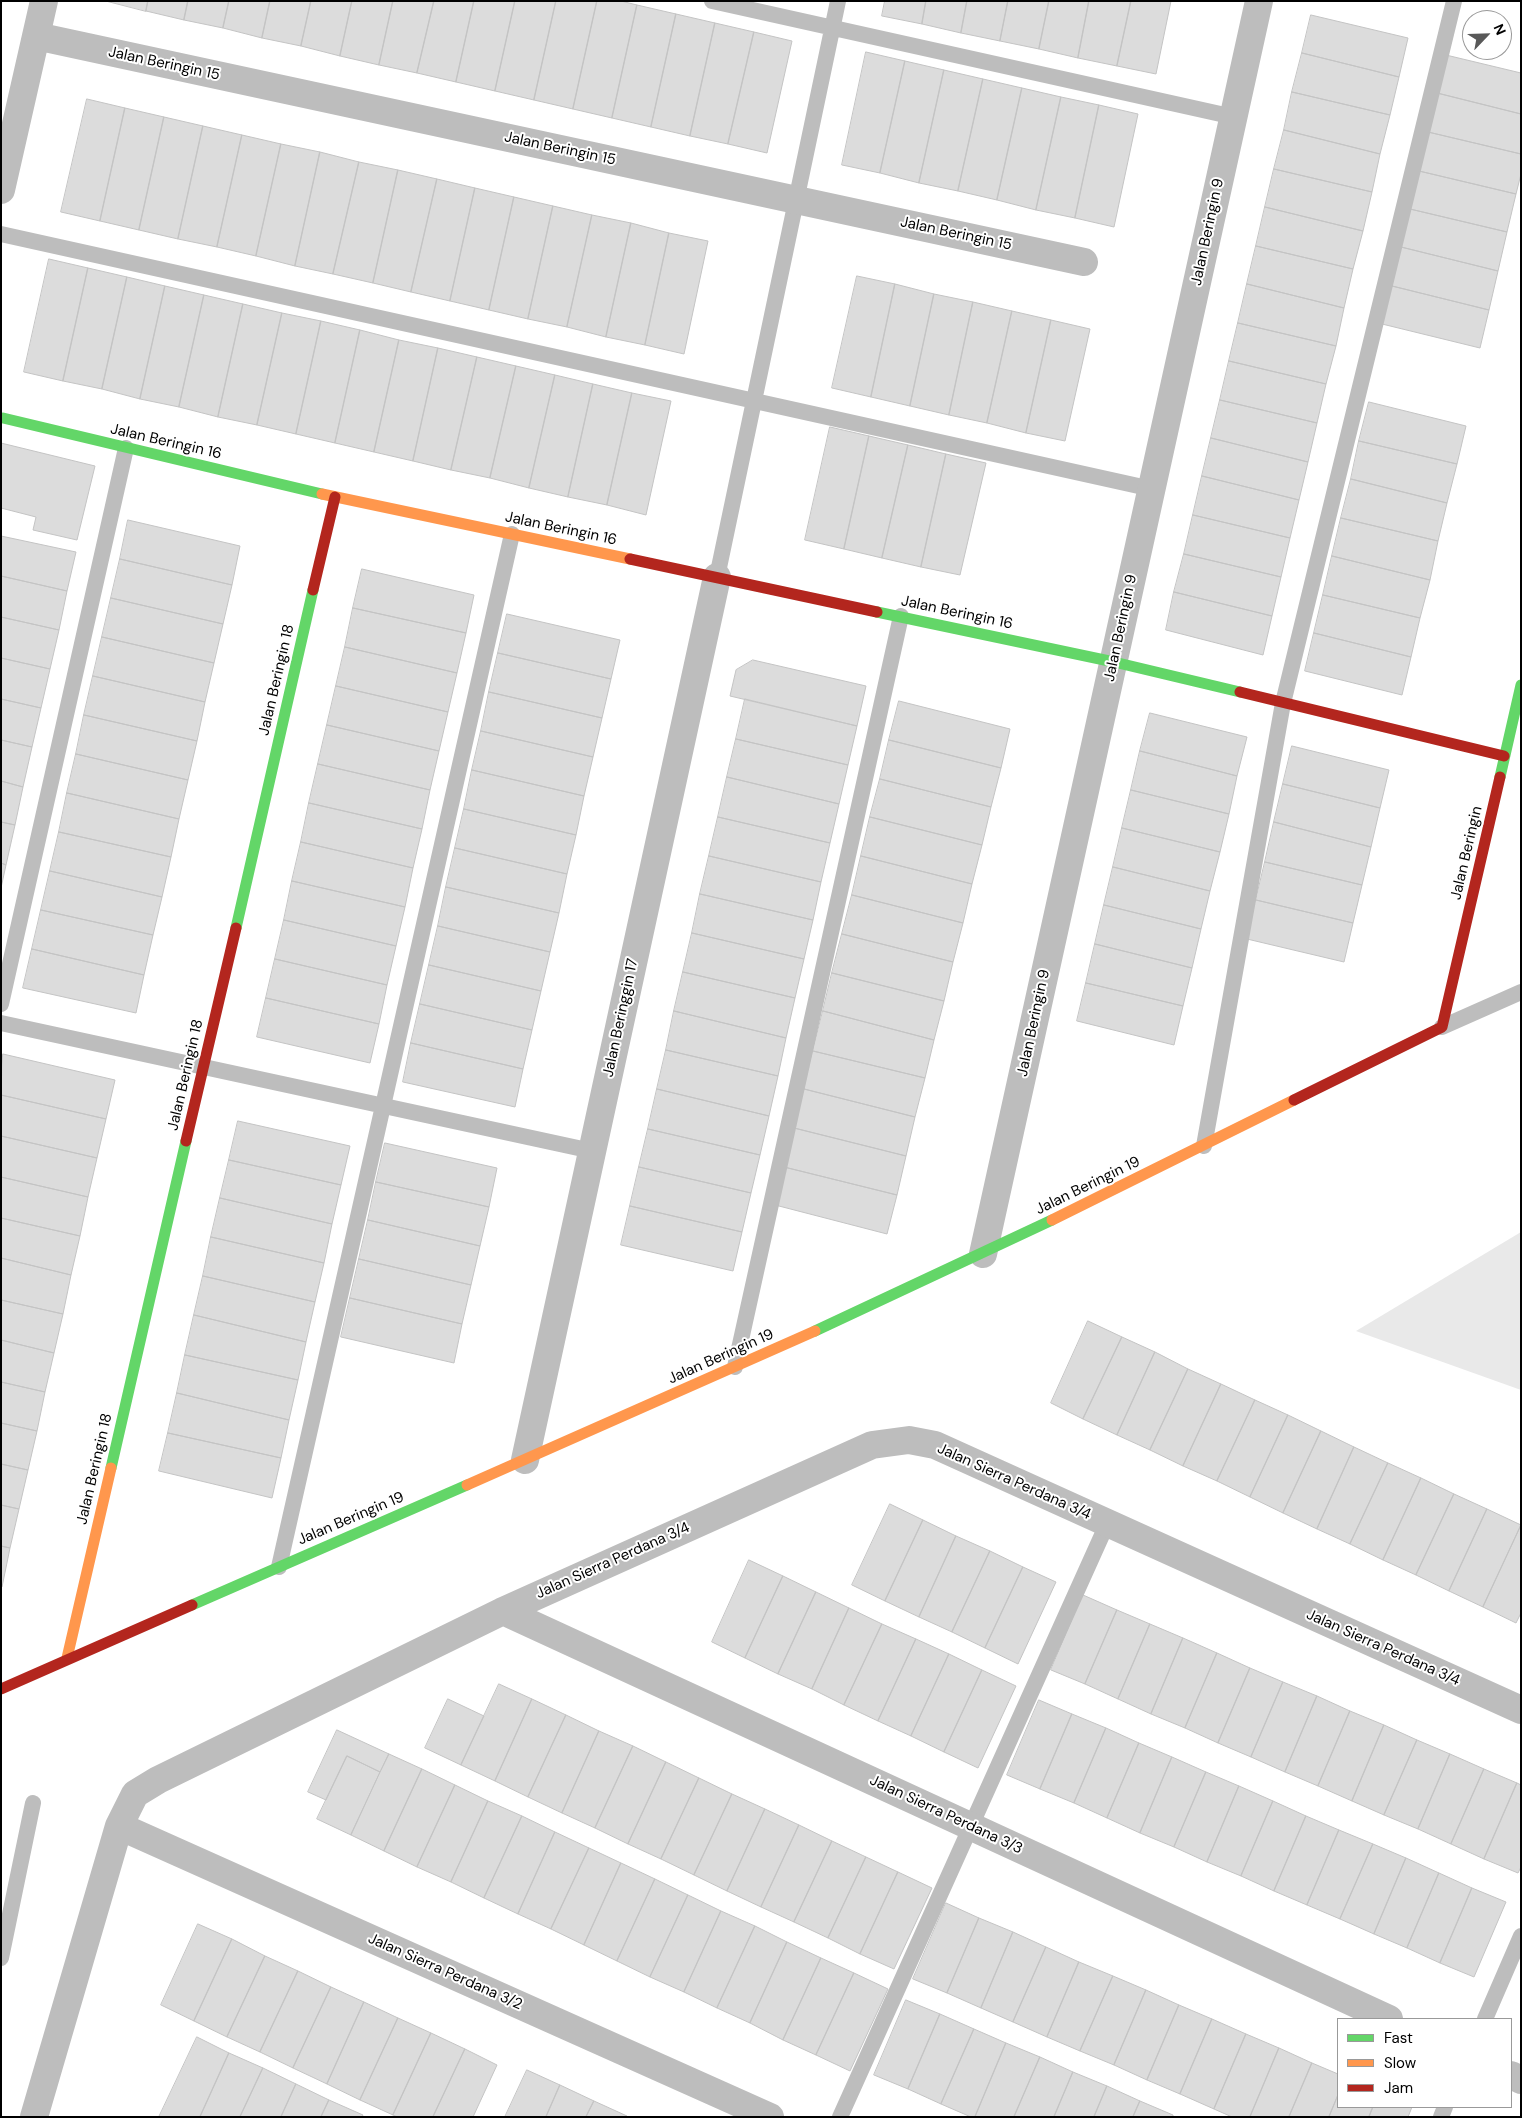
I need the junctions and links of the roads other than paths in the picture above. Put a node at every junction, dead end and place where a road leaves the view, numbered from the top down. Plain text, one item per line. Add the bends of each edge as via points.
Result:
1 (44, 1) edge
2 (712, 1) edge
3 (838, 1) edge
4 (1259, 1) edge
5 (1454, 1) edge
6 (833, 28) junction
7 (36, 36) junction
8 (1234, 117) junction
9 (1, 190) edge
10 (797, 200) junction
11 (1, 234) edge
12 (1084, 262) dead end
13 (754, 401) junction
14 (4, 418) dead end
15 (126, 448) junction
16 (1152, 489) junction
17 (335, 498) junction
18 (512, 534) junction
19 (717, 577) junction
20 (901, 616) junction
21 (1114, 662) junction
22 (1521, 685) edge
23 (1284, 703) junction
24 (1504, 756) junction
25 (1521, 992) edge
26 (1, 1004) edge
27 (1, 1023) edge
28 (1442, 1027) junction
29 (203, 1067) junction
30 (383, 1106) junction
31 (1204, 1146) junction
32 (592, 1150) junction
33 (983, 1254) junction
34 (735, 1367) junction
35 (525, 1460) junction
36 (1107, 1524) junction
37 (279, 1567) junction
38 (503, 1611) junction
39 (67, 1658) junction
40 (1, 1689) edge
41 (1521, 1710) edge
42 (33, 1803) dead end
43 (119, 1826) junction
44 (971, 1827) junction
45 (1521, 1936) edge
46 (1, 1958) edge
47 (1387, 2018) edge
48 (1485, 2018) edge
49 (34, 2117) edge
50 (770, 2117) edge
51 (840, 2117) edge

1 - 7 street
2 - 6 lane
3 - 6 lane
4 - 8 street, Jalan Beringin 9
5 - 23 lane
6 - 8 lane
6 - 10 lane
7 - 9 street
7 - 10 street, Jalan Beringin 15
8 - 16 street, Jalan Beringin 9
10 - 12 street, Jalan Beringin 15
10 - 13 lane
11 - 13 lane
13 - 16 lane
13 - 19 lane
14 - 15 street, Jalan Beringin 16
15 - 17 street, Jalan Beringin 16
15 - 26 lane
16 - 21 street, Jalan Beringin 9
17 - 18 street, Jalan Beringin 16
17 - 29 street, Jalan Beringin 18
18 - 19 street, Jalan Beringin 16
18 - 30 lane
19 - 20 street, Jalan Beringin 16
19 - 32 street, Jalan Beringgin 17
20 - 21 street, Jalan Beringin 16
20 - 34 lane
21 - 23 street, Jalan Beringin 16
21 - 33 street, Jalan Beringin 9
22 - 24 street, Jalan Beringin
23 - 24 street, Jalan Beringin 16
23 - 31 lane
24 - 28 street, Jalan Beringin
25 - 28 lane
27 - 29 lane
28 - 31 street, Jalan Beringin 19
29 - 30 lane
29 - 39 street, Jalan Beringin 18
30 - 32 lane
30 - 37 lane
31 - 33 street, Jalan Beringin 19
32 - 35 street, Jalan Beringgin 17
33 - 34 street, Jalan Beringin 19
34 - 35 street, Jalan Beringin 19
35 - 37 street, Jalan Beringin 19
36 - 38 street, Jalan Sierra Perdana 3/4 via 935,1446 909,1440 872,1444
36 - 41 street, Jalan Sierra Perdana 3/4
36 - 44 lane
37 - 39 street, Jalan Beringin 19
38 - 43 street, Jalan Sierra Perdana 3/4 via 158,1780 135,1794
38 - 44 street, Jalan Sierra Perdana 3/3
39 - 40 street, Jalan Beringin 19
42 - 46 lane
43 - 49 street, Jalan Sierra Perdana 3/4
43 - 50 street, Jalan Sierra Perdana 3/2
44 - 47 street, Jalan Sierra Perdana 3/3
44 - 51 lane
45 - 48 lane

